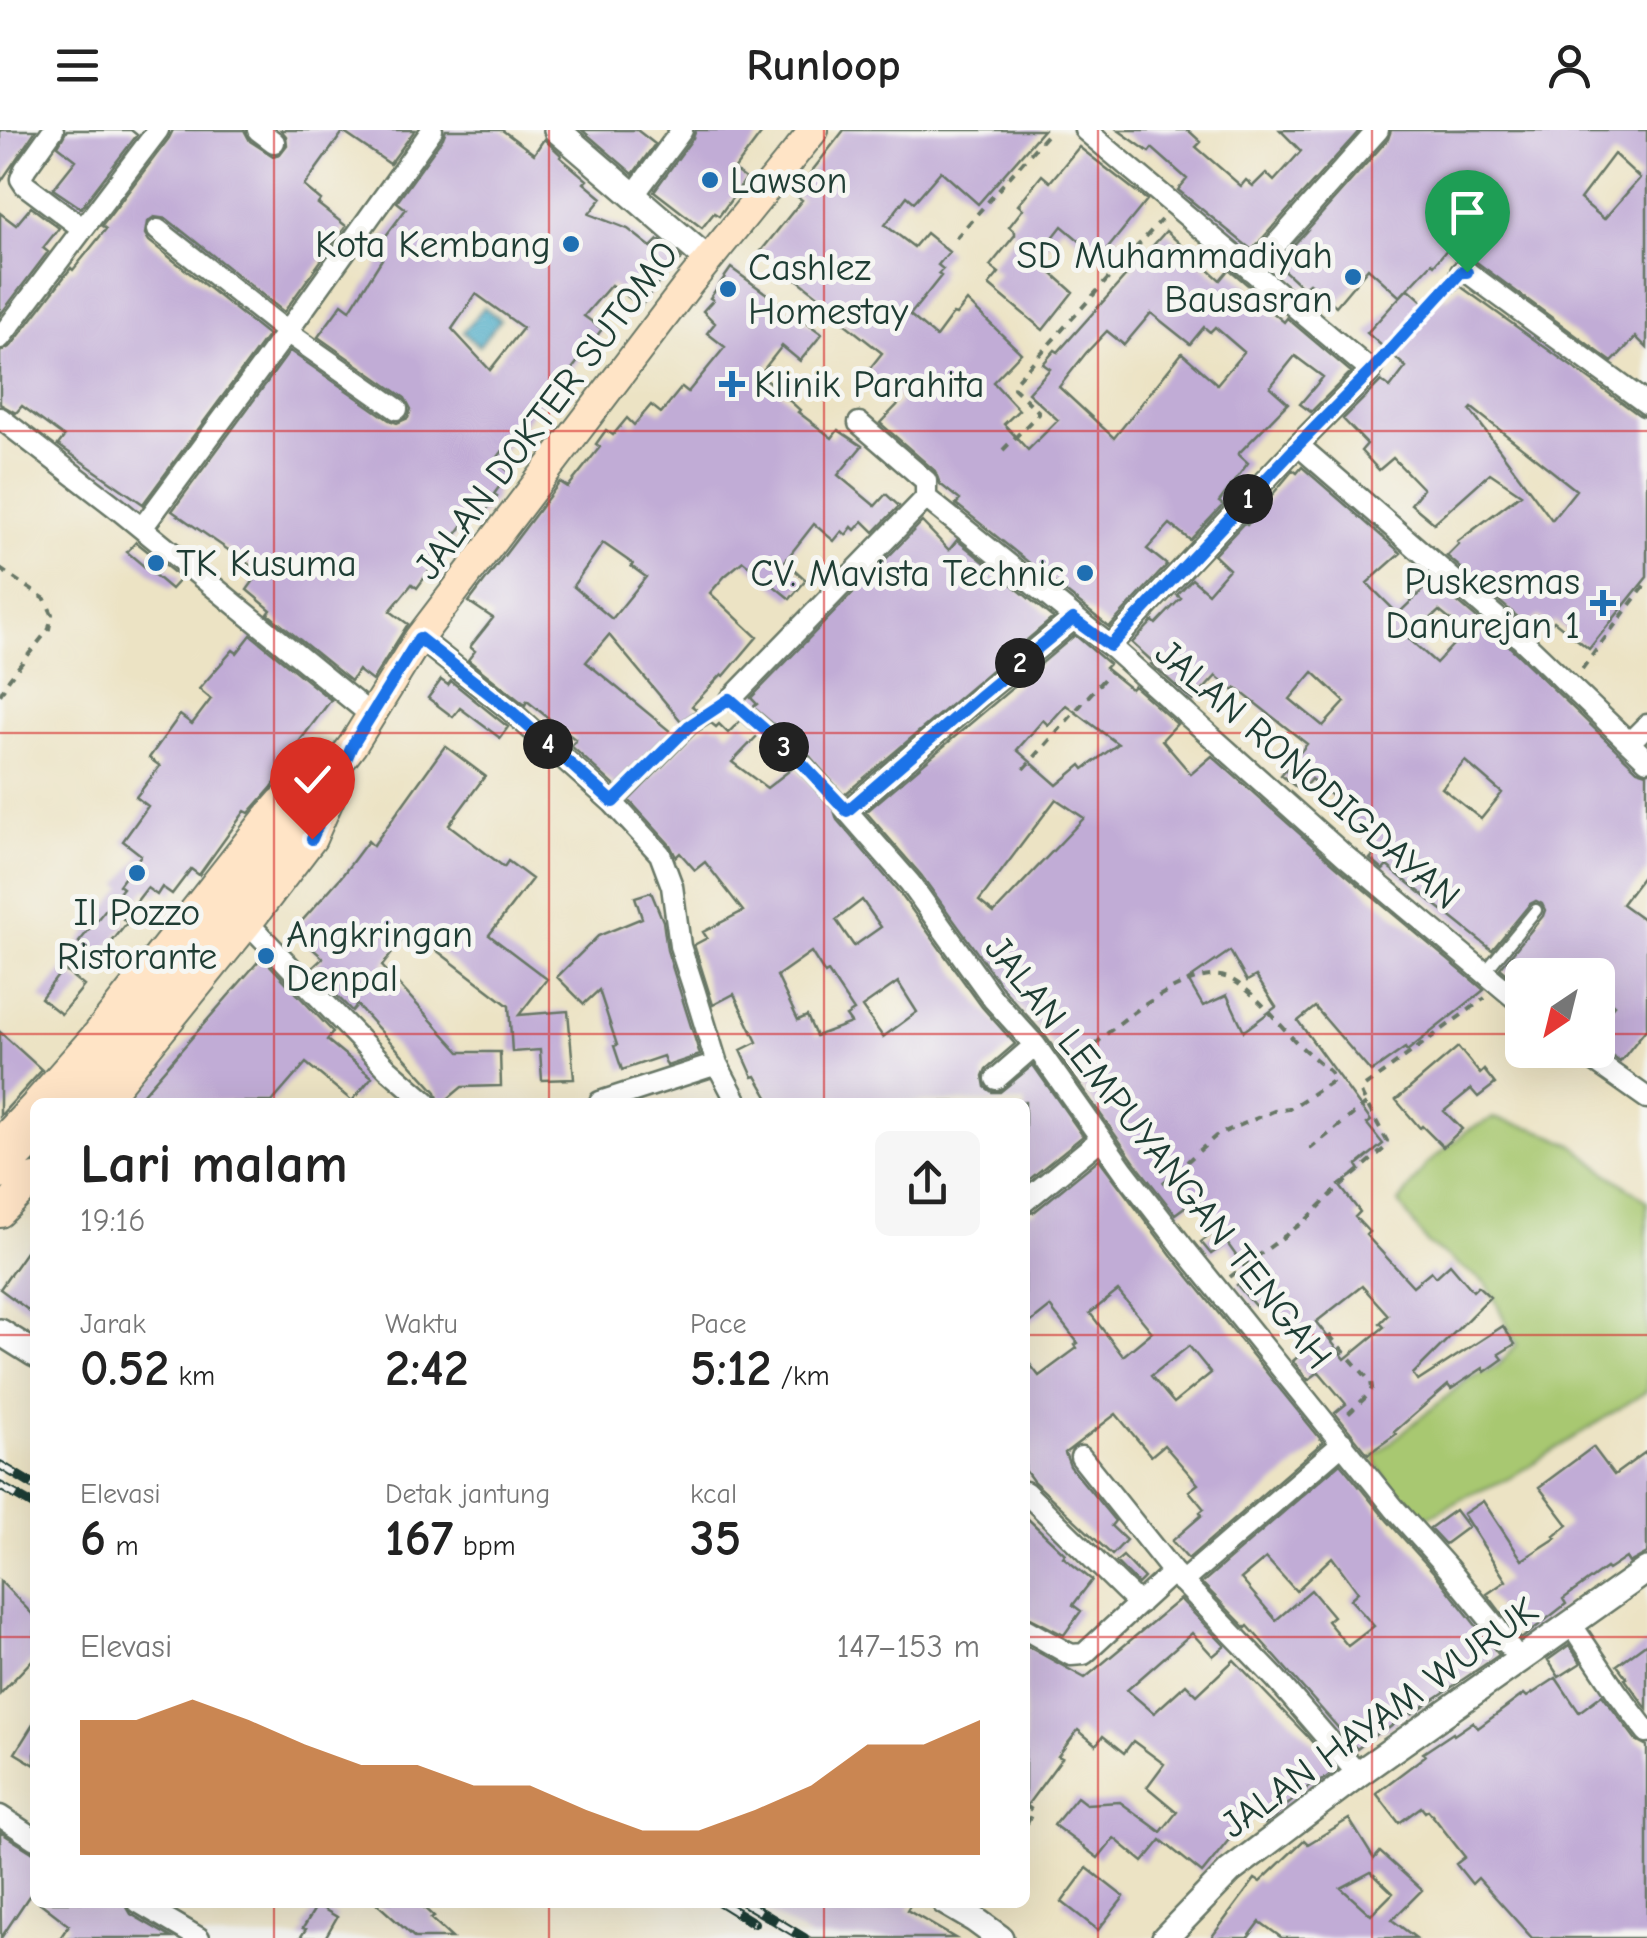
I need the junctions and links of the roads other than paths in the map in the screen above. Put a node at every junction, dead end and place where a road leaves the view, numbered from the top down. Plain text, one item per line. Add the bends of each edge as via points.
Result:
1 (53, 130) edge
2 (158, 130) edge
3 (432, 130) edge
4 (682, 130) edge
5 (814, 130) edge
6 (1085, 130) edge
7 (1378, 130) edge
8 (572, 135) edge
9 (632, 196) junction
10 (82, 228) junction
11 (158, 230) dead end
12 (708, 260) junction
13 (1252, 271) junction
14 (1461, 272) road end
15 (287, 332) junction
16 (0, 338) edge
17 (1647, 404) edge
18 (397, 409) dead end
19 (0, 418) edge
20 (860, 423) dead end
21 (1298, 445) junction
22 (926, 498) junction
23 (142, 528) junction
24 (1073, 619) junction
25 (419, 638) junction
26 (1116, 652) junction
27 (730, 699) junction
28 (371, 714) junction
29 (1647, 726) edge
30 (1629, 743) junction
31 (352, 746) junction
32 (1647, 760) edge
33 (613, 802) junction
34 (847, 811) junction
35 (1536, 910) dead end
36 (248, 923) junction
37 (1493, 980) junction
38 (1505, 990) edge
39 (1034, 1045) junction
40 (717, 1064) junction
41 (1604, 1068) edge
42 (996, 1080) dead end
43 (41, 1098) edge
44 (73, 1098) edge
45 (106, 1098) edge
46 (421, 1098) edge
47 (612, 1098) edge
48 (734, 1098) edge
49 (1647, 1098) edge
50 (30, 1110) edge
51 (1102, 1138) junction
52 (0, 1142) edge
53 (30, 1149) edge
54 (14, 1183) edge
55 (1030, 1197) edge
56 (0, 1213) edge
57 (0, 1332) edge
58 (30, 1351) edge
59 (1337, 1437) junction
60 (1081, 1457) dead end
61 (1030, 1497) edge
62 (1647, 1570) edge
63 (1178, 1577) junction
64 (1139, 1604) junction
65 (1571, 1624) junction
66 (1030, 1632) edge
67 (1519, 1660) junction
68 (1647, 1732) edge
69 (1358, 1774) junction
70 (0, 1816) edge
71 (30, 1837) edge
72 (148, 1908) edge
73 (955, 1908) edge
74 (199, 1938) edge
75 (1000, 1938) edge
76 (1165, 1938) edge

1 - 10 street via 21,179
2 - 10 street
3 - 15 street
4 - 9 street
5 - 12 main road, JALAN DOKTER SUTOMO
6 - 13 street
7 - 13 street
8 - 9 street
9 - 12 street
10 - 16 street
11 - 15 street
12 - 25 main road, JALAN DOKTER SUTOMO
13 - 21 street, JALAN RONODIGDAYAN via 1371,371
14 - 17 street
15 - 18 street
15 - 23 street
19 - 23 street
20 - 22 street via 926,481
21 - 26 street, JALAN RONODIGDAYAN
21 - 30 street via 1440,566
22 - 24 street
22 - 27 street
23 - 28 street
24 - 26 street
24 - 34 street
25 - 28 main road, JALAN DOKTER SUTOMO
25 - 33 street
26 - 37 street, JALAN RONODIGDAYAN
27 - 33 lane via 689,726
27 - 34 lane, JALAN LEMPUYANGAN TENGAH
28 - 31 main road, JALAN DOKTER SUTOMO
29 - 30 street
30 - 32 street
31 - 36 main road, JALAN DOKTER SUTOMO via 312,839
31 - 43 main road, JALAN DOKTER SUTOMO via 274,810
31 - 44 main road, JALAN DOKTER SUTOMO
33 - 40 street via 667,871 680,946
34 - 39 street, JALAN LEMPUYANGAN TENGAH
35 - 37 lane
36 - 45 main road, JALAN DOKTER SUTOMO
36 - 46 street
37 - 38 street, JALAN RONODIGDAYAN
39 - 42 street
39 - 51 street, JALAN LEMPUYANGAN TENGAH
40 - 47 street
40 - 48 street
41 - 49 street
50 - 52 main road, JALAN DOKTER SUTOMO
51 - 55 street
51 - 59 street, JALAN LEMPUYANGAN TENGAH
53 - 54 main road
54 - 56 main road
57 - 58 street
59 - 63 street
59 - 67 street, JALAN LEMPUYANGAN TENGAH
60 - 63 street
61 - 64 street
62 - 65 street, JALAN HAYAM WURUK
63 - 64 street
63 - 69 street
64 - 66 street via 1078,1656
65 - 67 street, JALAN HAYAM WURUK
65 - 68 street
67 - 69 street, JALAN HAYAM WURUK
69 - 76 street, JALAN HAYAM WURUK via 1230,1870
70 - 71 street
72 - 74 street
73 - 75 street

